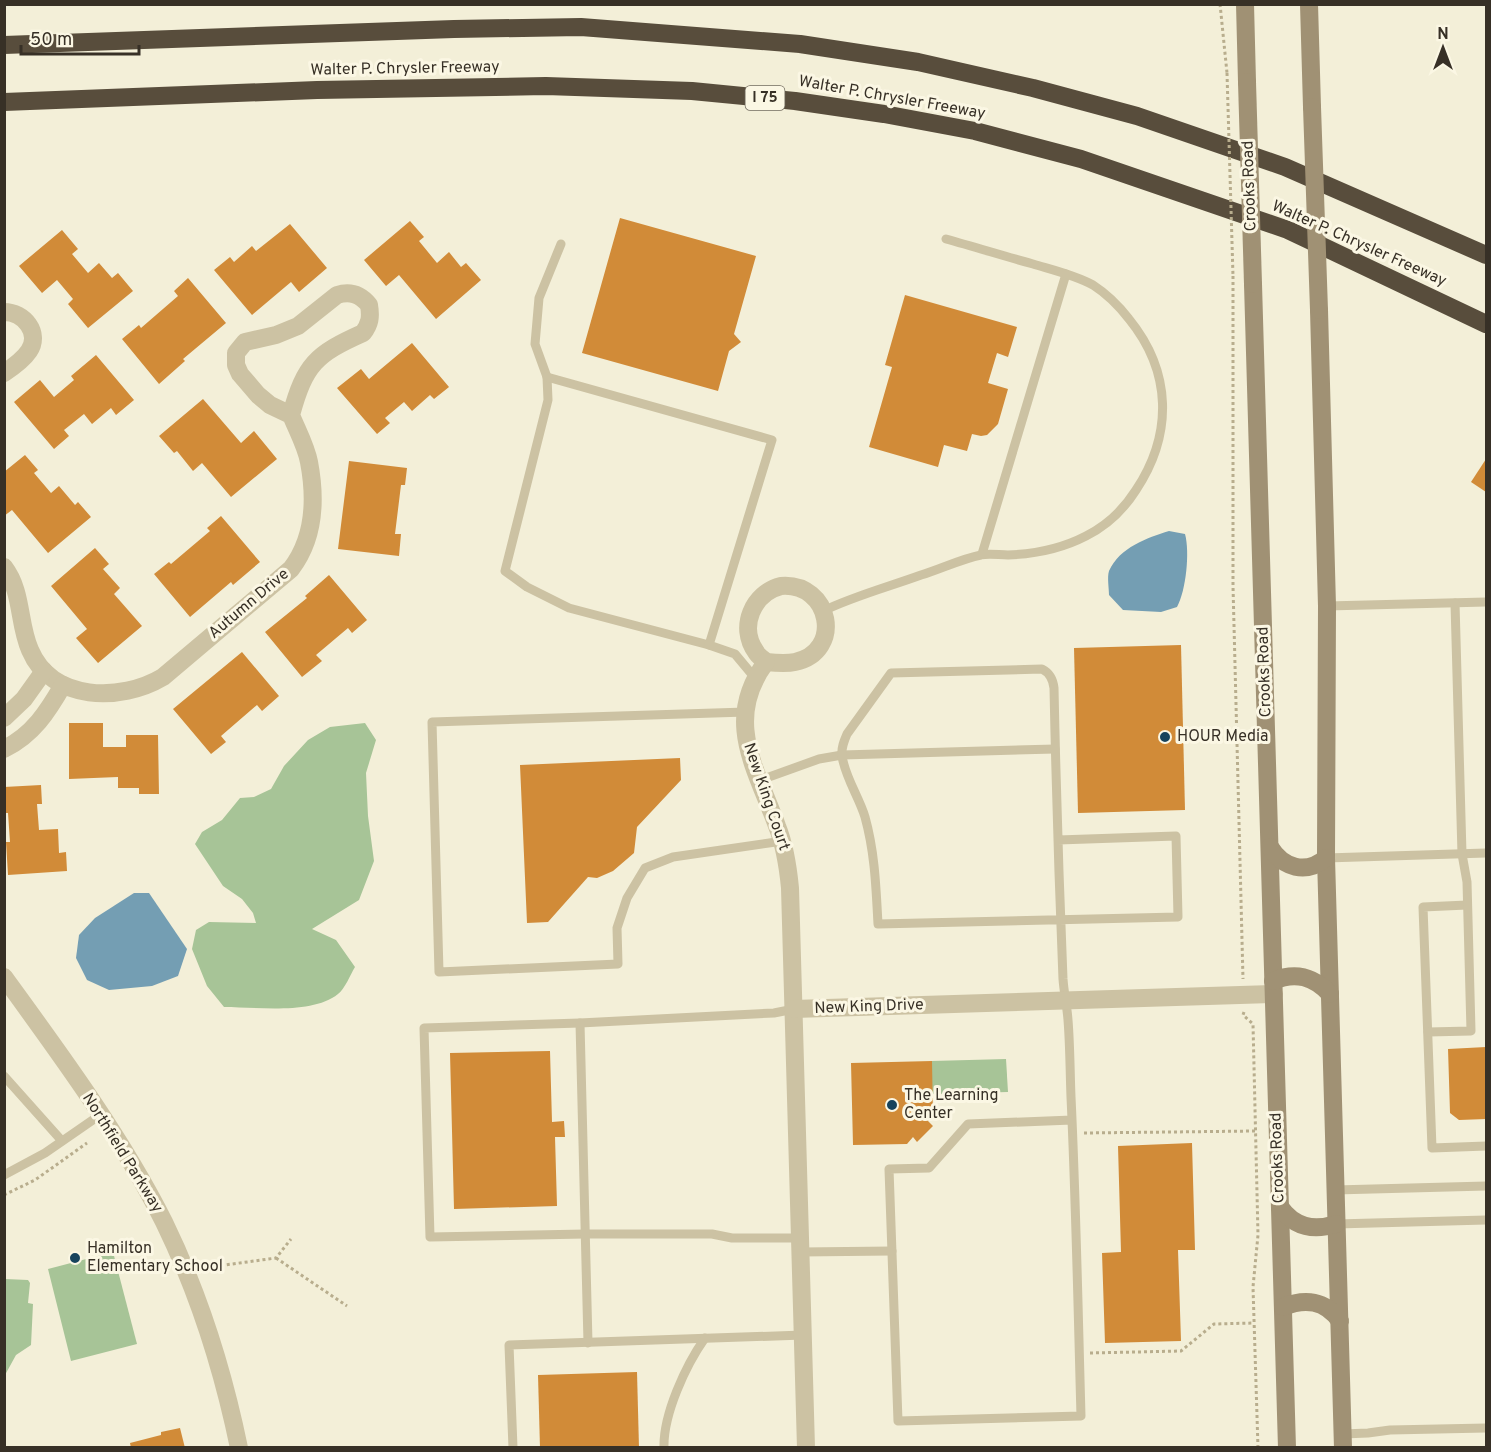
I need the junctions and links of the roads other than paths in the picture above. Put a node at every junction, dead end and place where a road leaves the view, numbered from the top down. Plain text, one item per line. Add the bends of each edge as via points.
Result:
1 (1245, 4) edge
2 (1309, 4) edge
3 (4, 45) edge
4 (4, 102) edge
5 (946, 239) dead end
6 (561, 244) dead end
7 (1486, 255) edge
8 (1066, 274) junction
9 (4, 312) edge
10 (1486, 324) edge
11 (4, 374) edge
12 (547, 377) junction
13 (291, 415) junction
14 (982, 554) junction
15 (4, 567) edge
16 (1486, 602) edge
17 (1455, 603) junction
18 (1327, 606) junction
19 (823, 611) junction
20 (709, 645) junction
21 (766, 662) junction
22 (53, 678) junction
23 (755, 678) junction
24 (746, 712) junction
25 (4, 718) edge
26 (4, 749) edge
27 (1055, 749) junction
28 (842, 755) junction
29 (758, 781) junction
30 (1058, 840) junction
31 (783, 841) junction
32 (1270, 847) junction
33 (1486, 853) edge
34 (1462, 854) junction
35 (1326, 858) junction
36 (1467, 905) junction
37 (1061, 921) junction
38 (4, 977) edge
39 (1274, 988) junction
40 (1330, 994) junction
41 (1065, 1001) junction
42 (794, 1010) junction
43 (580, 1023) junction
44 (1428, 1032) junction
45 (4, 1076) edge
46 (100, 1115) junction
47 (1072, 1120) junction
48 (62, 1141) junction
49 (1486, 1146) edge
50 (4, 1175) edge
51 (1486, 1186) edge
52 (1335, 1190) junction
53 (1280, 1207) junction
54 (1486, 1220) edge
55 (1336, 1224) junction
56 (585, 1234) junction
57 (800, 1245) junction
58 (892, 1251) junction
59 (1282, 1307) junction
60 (1340, 1321) junction
61 (803, 1335) junction
62 (705, 1338) junction
63 (588, 1343) junction
64 (1486, 1428) edge
65 (1343, 1441) edge
66 (239, 1448) edge
67 (513, 1448) edge
68 (664, 1448) edge
69 (806, 1448) edge
70 (1287, 1448) edge

1 - 32 main road, Crooks Road, bridge
2 - 18 main road, bridge
3 - 7 highway via 581,27 800,44 918,62 1137,116 1285,166
4 - 10 highway, Walter P. Chrysler Freeway / I 75 via 546,86 692,91 828,106 975,131 1081,159 1288,230
5 - 8 lane
6 - 12 lane via 539,298 536,344
8 - 14 lane
8 - 14 lane via 1110,298 1151,352 1163,407 1154,456 1130,499 1089,535 1051,550
9 - 11 street via 16,313 25,320 33,340 31,349
12 - 20 lane via 548,400 505,570 527,587 570,608
12 - 20 lane via 772,440
13 - 13 street via 313,363 367,328 369,305 358,295 336,295 298,326 245,342 239,348 235,360 240,374 263,400
13 - 22 street, Autumn Drive via 309,462 311,488 309,536 291,569 148,686 109,693 77,690
14 - 19 lane
15 - 22 street via 16,590 30,651
16 - 17 lane
17 - 18 lane
17 - 34 lane
18 - 35 main road
19 - 21 street via 825,633 816,650 797,662
19 - 21 street via 813,596 795,586 772,588 761,596 754,604 748,628 756,653
20 - 23 lane via 735,654
21 - 23 street, New King Court
22 - 25 street
22 - 26 street via 39,723
23 - 24 street, New King Court
24 - 29 street, New King Court via 747,745
24 - 31 lane via 432,722 439,972 618,964 616,928 627,898 645,868 674,857
27 - 28 lane
27 - 28 lane via 1053,680 1042,669 891,673 847,734
27 - 30 lane
28 - 29 lane
28 - 37 lane via 870,838 878,924
29 - 31 street, New King Court
30 - 37 lane
30 - 37 lane via 1176,836 1178,917
31 - 42 street, New King Court via 790,888
32 - 35 main road via 1276,857 1292,867 1311,868
32 - 39 main road, Crooks Road
33 - 34 lane
34 - 35 lane
34 - 36 lane
35 - 40 main road
36 - 44 lane via 1471,1031
36 - 44 lane via 1423,907
37 - 41 lane
38 - 46 street, Northfield Parkway
39 - 40 main road via 1283,977 1303,976
39 - 41 street, New King Drive
39 - 53 main road, Crooks Road
40 - 52 main road
41 - 42 street, New King Drive
41 - 47 lane
42 - 43 lane
42 - 57 street, New King Drive
43 - 56 lane
43 - 56 lane via 424,1028 430,1237
44 - 49 lane via 1432,1148
45 - 48 lane
46 - 48 lane
46 - 66 street, Northfield Parkway via 164,1222 186,1271 212,1341
47 - 58 lane via 968,1124 929,1168 889,1169
47 - 58 lane via 1081,1416 898,1421
48 - 50 lane
51 - 52 lane
52 - 55 main road
53 - 55 main road via 1303,1226
53 - 59 main road, Crooks Road
54 - 55 lane
55 - 60 main road
56 - 57 lane via 712,1234
56 - 63 lane
57 - 58 lane
57 - 61 street, New King Drive
59 - 60 main road via 1300,1301 1320,1303
59 - 70 main road, Crooks Road
60 - 65 main road
61 - 62 lane
61 - 69 street, New King Drive
62 - 63 lane
62 - 68 lane via 667,1416
63 - 67 lane via 509,1345
64 - 65 lane via 1390,1430

